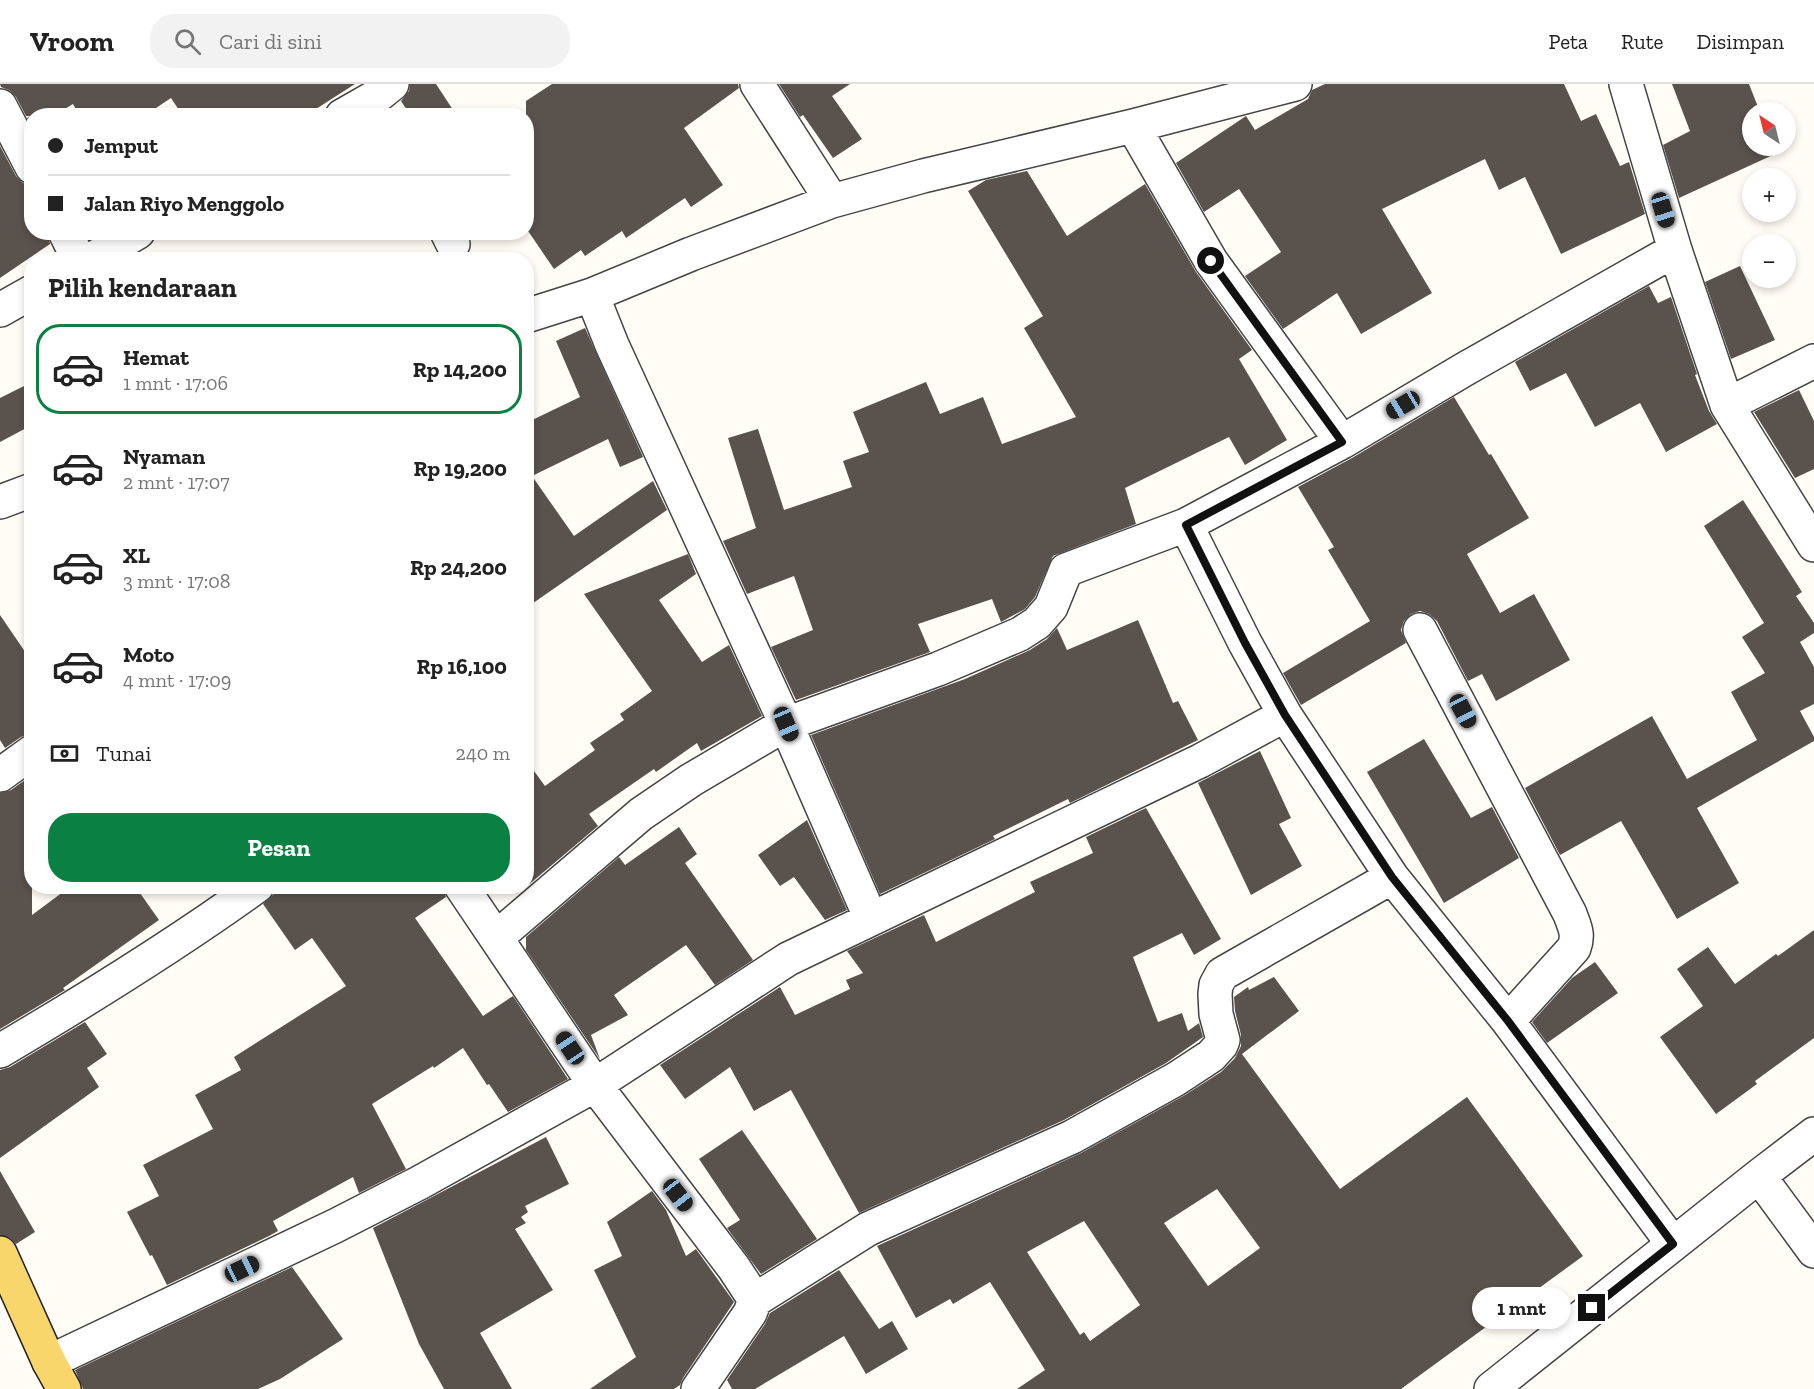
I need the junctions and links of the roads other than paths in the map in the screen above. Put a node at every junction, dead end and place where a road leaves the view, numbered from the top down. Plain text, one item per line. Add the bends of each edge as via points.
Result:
1 (757, 84) edge
2 (1295, 84) edge
3 (1626, 84) edge
4 (382, 95) edge
5 (0, 106) edge
6 (357, 108) edge
7 (1133, 126) junction
8 (24, 152) edge
9 (832, 201) junction
10 (125, 240) edge
11 (1675, 250) junction
12 (104, 252) edge
13 (592, 295) junction
14 (24, 296) edge
15 (0, 310) edge
16 (534, 313) edge
17 (1814, 361) edge
18 (1728, 405) junction
19 (1342, 442) junction
20 (24, 493) edge
21 (0, 502) edge
22 (1186, 525) junction
23 (1814, 545) edge
24 (1420, 630) dead end
25 (1285, 715) junction
26 (786, 724) junction
27 (24, 758) edge
28 (0, 775) edge
29 (1392, 877) junction
30 (246, 894) edge
31 (466, 894) edge
32 (871, 919) junction
33 (496, 938) junction
34 (1508, 1021) junction
35 (0, 1051) edge
36 (595, 1085) junction
37 (1814, 1134) edge
38 (1759, 1176) junction
39 (1673, 1244) junction
40 (1814, 1251) edge
41 (0, 1253) edge
42 (755, 1300) junction
43 (57, 1375) edge
44 (698, 1389) edge
45 (1491, 1389) edge

1 - 9 street
2 - 7 street
3 - 11 street
4 - 6 street
5 - 8 street
7 - 9 street
7 - 19 street via 1211,261
9 - 13 street
10 - 12 street
11 - 18 street
11 - 19 street
13 - 16 street
13 - 26 street
14 - 15 street
17 - 18 street
18 - 23 street
19 - 22 street
20 - 21 street
22 - 25 street
22 - 26 street via 1066,570 1051,607 1020,634 938,669
24 - 34 street via 1570,914 1578,938 1574,948
25 - 29 street
25 - 32 street via 1200,762
26 - 32 street
26 - 33 street via 641,814
27 - 28 street
29 - 34 street
29 - 42 street via 1222,974 1215,994 1223,1040 1211,1056 1072,1137 868,1229
30 - 35 street via 133,971
31 - 33 street
32 - 36 street via 788,959
33 - 36 street
34 - 39 street
36 - 42 street
36 - 43 street
37 - 38 street
38 - 39 street
38 - 40 street
39 - 45 street
41 - 43 main road
42 - 44 street

